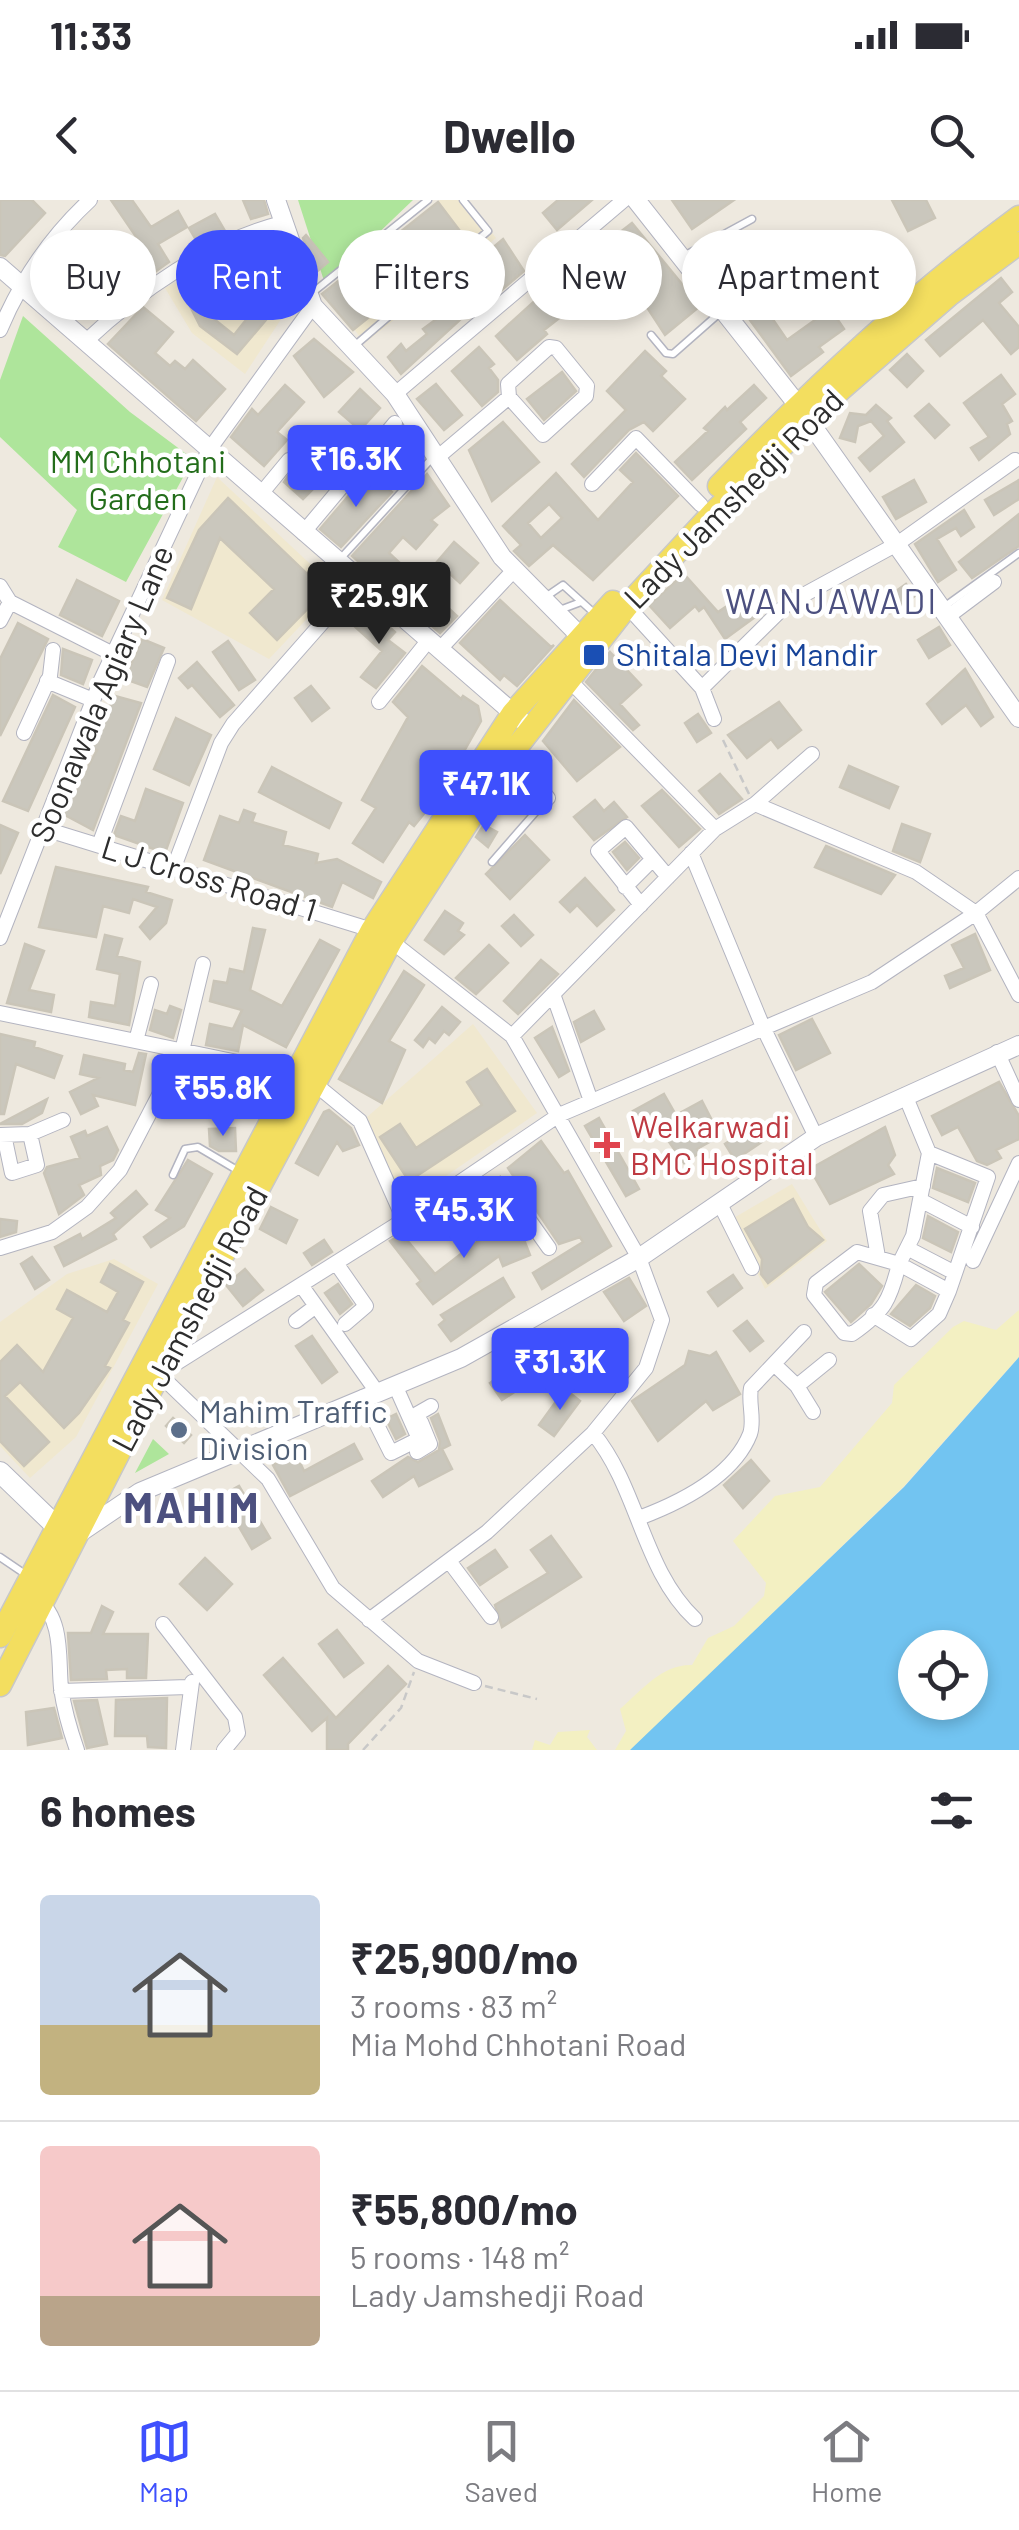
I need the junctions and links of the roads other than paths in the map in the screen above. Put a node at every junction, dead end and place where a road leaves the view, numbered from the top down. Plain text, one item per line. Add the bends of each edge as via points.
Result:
1 (90, 200) edge
2 (276, 200) edge
3 (428, 200) edge
4 (463, 200) edge
5 (624, 200) edge
6 (636, 200) edge
7 (1019, 217) edge
8 (752, 219) dead end
9 (282, 223) junction
10 (285, 230) edge
11 (732, 230) edge
12 (1019, 243) edge
13 (682, 257) edge
14 (0, 267) edge
15 (19, 284) junction
16 (318, 295) edge
17 (4, 309) edge
18 (318, 309) edge
19 (298, 320) edge
20 (712, 320) edge
21 (731, 320) edge
22 (0, 330) edge
23 (652, 335) dead end
24 (85, 342) junction
25 (351, 348) junction
26 (395, 394) junction
27 (509, 396) junction
28 (802, 412) junction
29 (395, 422) dead end
30 (209, 450) junction
31 (437, 456) junction
32 (289, 460) dead end
33 (1016, 460) dead end
34 (592, 484) dead end
35 (260, 495) junction
36 (701, 505) junction
37 (302, 533) junction
38 (897, 544) junction
39 (1019, 553) edge
40 (337, 562) junction
41 (514, 570) junction
42 (358, 582) junction
43 (994, 582) dead end
44 (0, 586) edge
45 (10, 602) junction
46 (550, 605) junction
47 (626, 606) junction
48 (590, 610) junction
49 (946, 611) junction
50 (0, 621) edge
51 (581, 637) junction
52 (433, 646) junction
53 (52, 650) dead end
54 (112, 654) junction
55 (168, 660) dead end
56 (47, 681) junction
57 (571, 682) junction
58 (702, 688) junction
59 (93, 700) junction
60 (379, 702) dead end
61 (1019, 718) edge
62 (714, 719) dead end
63 (522, 720) junction
64 (24, 732) dead end
65 (512, 753) junction
66 (812, 754) dead end
67 (548, 798) joint
68 (755, 804) junction
69 (44, 829) junction
70 (715, 829) junction
71 (99, 844) junction
72 (691, 853) junction
73 (653, 859) junction
74 (492, 862) dead end
75 (174, 867) junction
76 (668, 878) junction
77 (1019, 878) edge
78 (626, 888) junction
79 (641, 905) junction
80 (976, 913) junction
81 (382, 936) junction
82 (0, 938) edge
83 (203, 964) dead end
84 (151, 984) dead end
85 (553, 994) junction
86 (1019, 996) edge
87 (0, 1012) edge
88 (763, 1027) junction
89 (512, 1036) junction
90 (136, 1041) junction
91 (1019, 1044) edge
92 (182, 1051) junction
93 (997, 1052) junction
94 (305, 1079) junction
95 (905, 1096) junction
96 (1019, 1100) edge
97 (591, 1101) junction
98 (559, 1114) junction
99 (63, 1120) dead end
100 (30, 1134) junction
101 (2, 1135) edge
102 (816, 1136) junction
103 (930, 1153) junction
104 (1019, 1163) edge
105 (172, 1174) dead end
106 (242, 1174) junction
107 (921, 1193) junction
108 (439, 1196) junction
109 (719, 1202) junction
110 (404, 1220) junction
111 (972, 1227) junction
112 (0, 1248) edge
113 (549, 1248) dead end
114 (907, 1248) junction
115 (878, 1257) junction
116 (638, 1258) junction
117 (973, 1261) dead end
118 (336, 1263) junction
119 (899, 1264) junction
120 (752, 1268) dead end
121 (955, 1272) junction
122 (301, 1285) junction
123 (948, 1290) junction
124 (316, 1306) junction
125 (874, 1315) junction
126 (296, 1320) dead end
127 (344, 1324) dead end
128 (804, 1332) dead end
129 (830, 1360) dead end
130 (775, 1366) junction
131 (159, 1374) junction
132 (797, 1386) junction
133 (384, 1389) junction
134 (431, 1406) dead end
135 (813, 1412) dead end
136 (416, 1414) junction
137 (594, 1433) junction
138 (238, 1448) junction
139 (417, 1452) dead end
140 (0, 1472) edge
141 (639, 1518) junction
142 (68, 1532) junction
143 (0, 1557) edge
144 (450, 1561) junction
145 (33, 1590) junction
146 (491, 1617) dead end
147 (696, 1618) dead end
148 (369, 1620) junction
149 (163, 1624) dead end
150 (0, 1636) edge
151 (200, 1672) junction
152 (474, 1683) road end
153 (0, 1685) edge
154 (188, 1687) junction
155 (61, 1691) junction
156 (76, 1750) edge
157 (183, 1750) edge
158 (224, 1750) edge

1 - 15 street
2 - 9 street
3 - 16 lane
4 - 25 lane via 488,232
5 - 26 street
6 - 13 street
7 - 28 main road, Lady Jamshedji Road via 934,279
8 - 11 lane
9 - 10 street
9 - 24 street via 190,264 124,305
12 - 28 main road, Lady Jamshedji Road
14 - 15 street
15 - 17 street
15 - 24 street
17 - 22 street
18 - 25 street
19 - 30 street, Soonawala Agiary Lane
20 - 23 lane via 673,354
21 - 28 street
24 - 30 street
25 - 26 street
26 - 31 street
27 - 27 street via 508,384 549,347 587,386 586,396 543,434
27 - 31 street
28 - 36 main road, Lady Jamshedji Road
28 - 38 street
28 - 47 main road, Lady Jamshedji Road
29 - 37 street
30 - 35 street
30 - 54 street, Soonawala Agiary Lane
31 - 40 lane
31 - 41 street
32 - 35 street
33 - 38 street
34 - 36 street via 636,438
35 - 37 street
36 - 48 main road, Lady Jamshedji Road
37 - 40 street
38 - 49 street
38 - 58 street via 787,604
39 - 49 lane
40 - 42 street
41 - 46 street
41 - 52 street
42 - 52 street
42 - 75 street via 234,724
43 - 49 street
44 - 45 street
45 - 50 street
45 - 54 street
46 - 48 lane
46 - 48 lane via 559,585
46 - 51 street
47 - 57 main road, Lady Jamshedji Road
47 - 58 street
48 - 51 main road, Lady Jamshedji Road
49 - 61 street
51 - 63 main road, Lady Jamshedji Road
52 - 60 street
52 - 63 street
53 - 56 street
54 - 59 street, Soonawala Agiary Lane
55 - 71 street
56 - 59 street
56 - 64 street
57 - 63 main road, Lady Jamshedji Road
57 - 70 street
58 - 62 street
59 - 69 street, Soonawala Agiary Lane
63 - 65 main road, Lady Jamshedji Road
63 - 81 main road, Lady Jamshedji Road
65 - 67 street
65 - 81 main road, Lady Jamshedji Road
66 - 68 street
67 - 74 lane
68 - 70 street
68 - 80 street via 916,872
69 - 71 street, L J Cross Road 1
69 - 82 street, Soonawala Agiary Lane
70 - 72 street
71 - 75 street, L J Cross Road 1
72 - 76 street
72 - 88 street
73 - 76 street
73 - 78 street
73 - 78 street via 626,827 598,851
75 - 81 street, L J Cross Road 1
76 - 79 street
77 - 80 street
78 - 79 street
79 - 85 street
80 - 86 street
80 - 88 street via 872,982
81 - 89 street
81 - 94 main road, Lady Jamshedji Road
83 - 92 street
84 - 90 street
85 - 89 street
85 - 97 street
87 - 90 street
88 - 97 street
88 - 102 street
89 - 98 street
90 - 92 street
91 - 93 street
92 - 94 street
92 - 112 street via 120,1170 87,1207 52,1232
93 - 95 street
93 - 96 street
94 - 106 main road, Lady Jamshedji Road
94 - 110 street via 360,1120
94 - 131 main road, Lady Jamshedji Road
95 - 102 street
95 - 103 street
97 - 98 street
98 - 108 street
98 - 116 street
99 - 100 street
100 - 101 street
100 - 101 street via 37,1165 12,1172
102 - 109 street
103 - 107 street
103 - 111 street via 988,1177
104 - 117 street
105 - 106 lane via 186,1149 198,1147
106 - 142 main road, Lady Jamshedji Road
107 - 111 street
107 - 114 street
107 - 115 street via 884,1194 868,1214
108 - 110 street
108 - 113 street via 469,1234 522,1210
109 - 116 street
109 - 120 street
110 - 118 street
111 - 121 street
114 - 119 street
114 - 121 street
115 - 119 street
115 - 125 street via 850,1254 813,1289 844,1333
116 - 133 street via 461,1358
116 - 137 street via 662,1320 658,1339 646,1368
118 - 122 street
118 - 127 street via 367,1307
119 - 123 street
119 - 125 street via 894,1292
121 - 123 street
122 - 124 street
122 - 131 street
123 - 125 street via 933,1321 911,1340
124 - 126 street
124 - 133 street
128 - 130 street
129 - 132 street
130 - 132 street
130 - 141 street via 752,1388 752,1423 742,1448 686,1497
131 - 138 street
131 - 142 main road, Lady Jamshedji Road
132 - 135 street
133 - 136 street
133 - 138 street
134 - 136 street
136 - 139 street via 430,1443
137 - 141 street via 612,1456
137 - 144 street
138 - 142 street
138 - 148 street via 268,1480 326,1580
140 - 142 main road
141 - 147 street via 670,1588
142 - 145 main road, Lady Jamshedji Road
143 - 145 lane
144 - 146 street
144 - 148 street
145 - 150 main road, Lady Jamshedji Road
145 - 153 main road, Lady Jamshedji Road
145 - 155 street via 58,1638
148 - 152 street via 418,1661
149 - 151 street
151 - 154 street
151 - 158 street via 237,1725 234,1743
154 - 155 street
154 - 157 street
155 - 156 street

